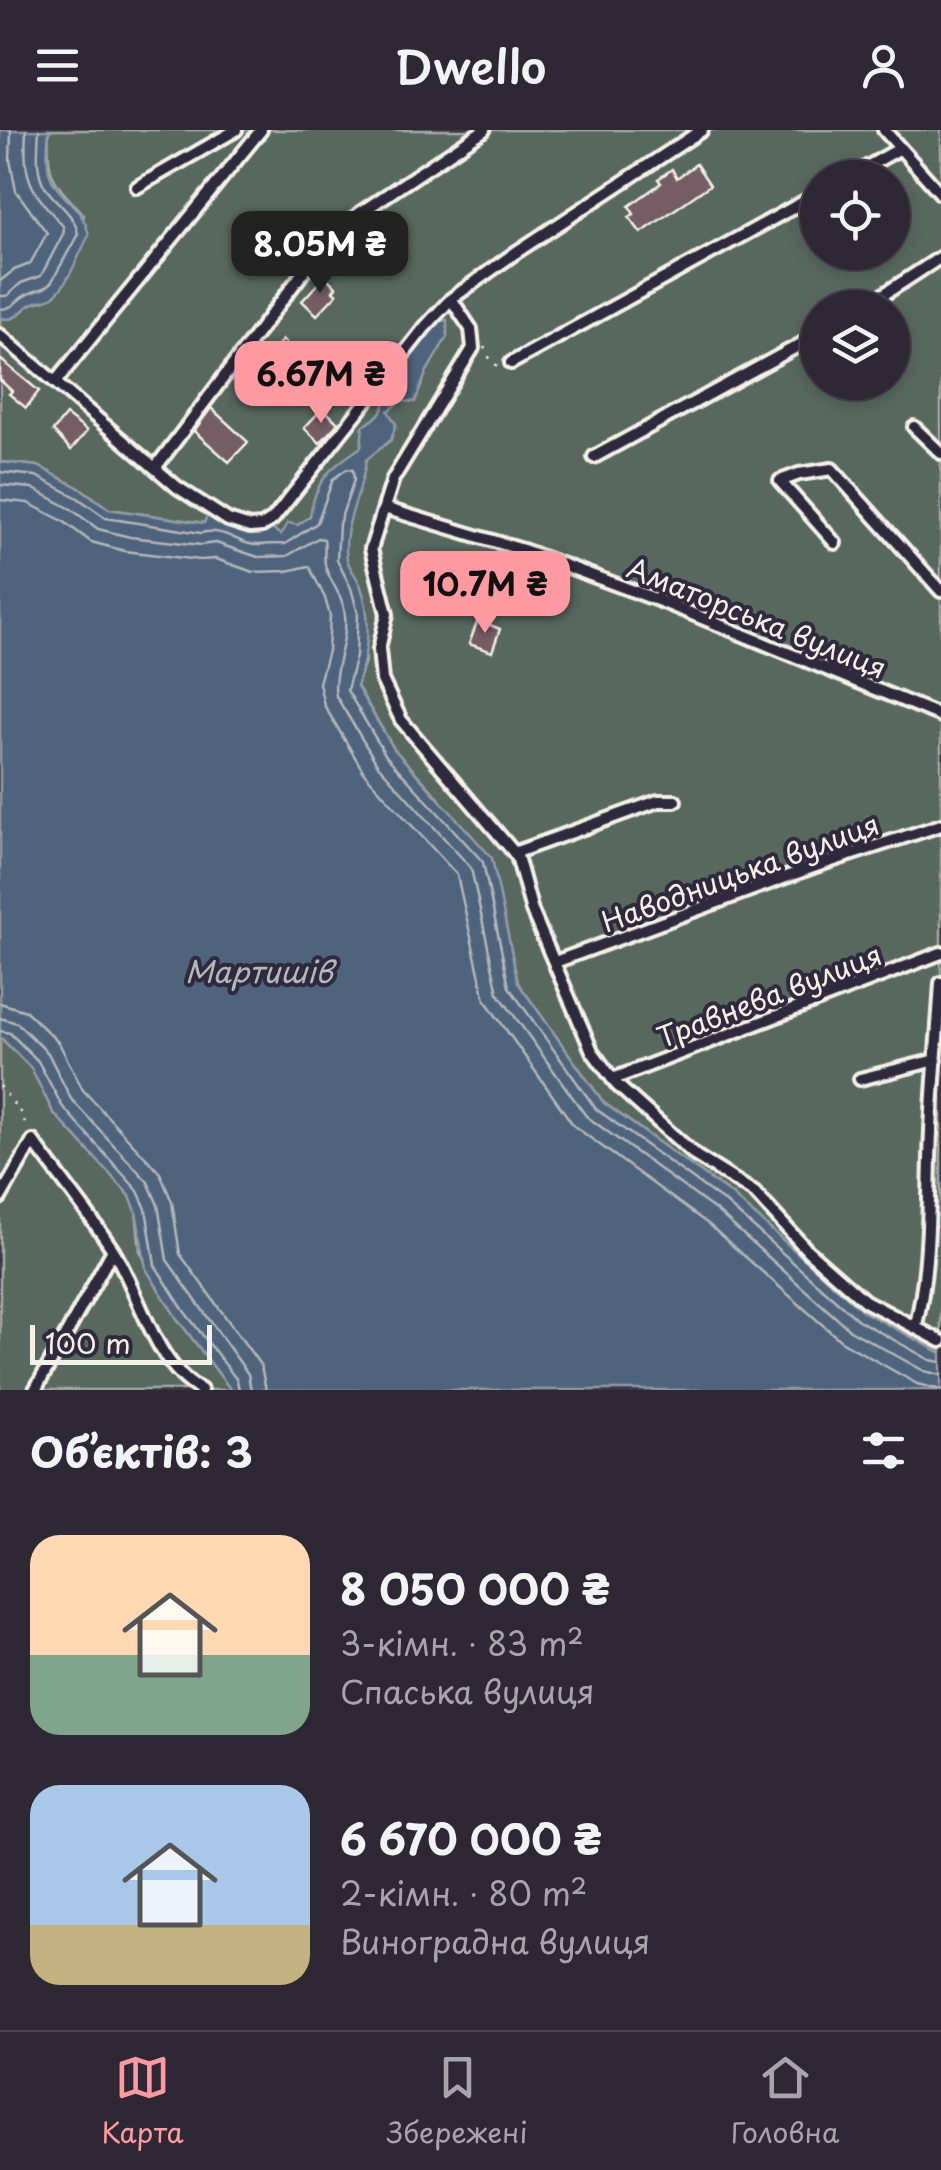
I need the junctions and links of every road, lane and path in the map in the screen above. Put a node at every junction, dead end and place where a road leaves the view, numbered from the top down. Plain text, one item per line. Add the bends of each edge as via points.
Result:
1 (236, 130) edge
2 (261, 130) edge
3 (484, 130) edge
4 (702, 130) edge
5 (884, 130) edge
6 (900, 149) junction
7 (880, 160) edge
8 (138, 187) dead end
9 (941, 194) edge
10 (800, 204) edge
11 (941, 256) edge
12 (891, 290) edge
13 (451, 299) junction
14 (0, 335) edge
15 (473, 344) junction
16 (800, 345) edge
17 (511, 363) joint
18 (56, 381) junction
19 (914, 427) dead end
20 (941, 453) edge
21 (594, 457) dead end
22 (155, 468) junction
23 (384, 508) junction
24 (835, 544) dead end
25 (941, 591) edge
26 (941, 716) edge
27 (675, 801) dead end
28 (941, 825) edge
29 (514, 853) junction
30 (941, 953) edge
31 (556, 962) junction
32 (941, 983) edge
33 (936, 1060) junction
34 (613, 1079) junction
35 (860, 1080) dead end
36 (0, 1086) edge
37 (33, 1140) junction
38 (941, 1179) edge
39 (932, 1191) junction
40 (0, 1198) edge
41 (113, 1250) junction
42 (916, 1324) junction
43 (941, 1340) edge
44 (185, 1386) edge
45 (35, 1390) edge
46 (201, 1390) edge

1 - 8 street
2 - 18 street
3 - 22 street via 360,213 320,250
4 - 13 street
5 - 6 street
6 - 7 street
6 - 9 street
10 - 17 street
11 - 12 street
13 - 15 street
13 - 22 street via 262,526 228,520
14 - 18 street
15 - 17 path via 485,348 499,368
15 - 23 street via 393,479
16 - 21 street
18 - 22 street
19 - 20 street
23 - 26 street, Аматорська вулиця via 628,589
23 - 29 street via 371,549 387,614 379,649 382,680 401,720
24 - 25 street via 780,481 832,469
27 - 29 street via 658,801
28 - 31 street, Наводницька вулиця
29 - 31 street
30 - 34 street, Травнева вулиця
31 - 34 street via 592,1050
32 - 33 street
33 - 35 street
33 - 39 street
34 - 42 street via 696,1156 755,1193 865,1301
36 - 37 path
37 - 40 street
37 - 41 street
38 - 39 street
39 - 42 street
41 - 44 street
41 - 45 street
42 - 43 street
44 - 46 street

